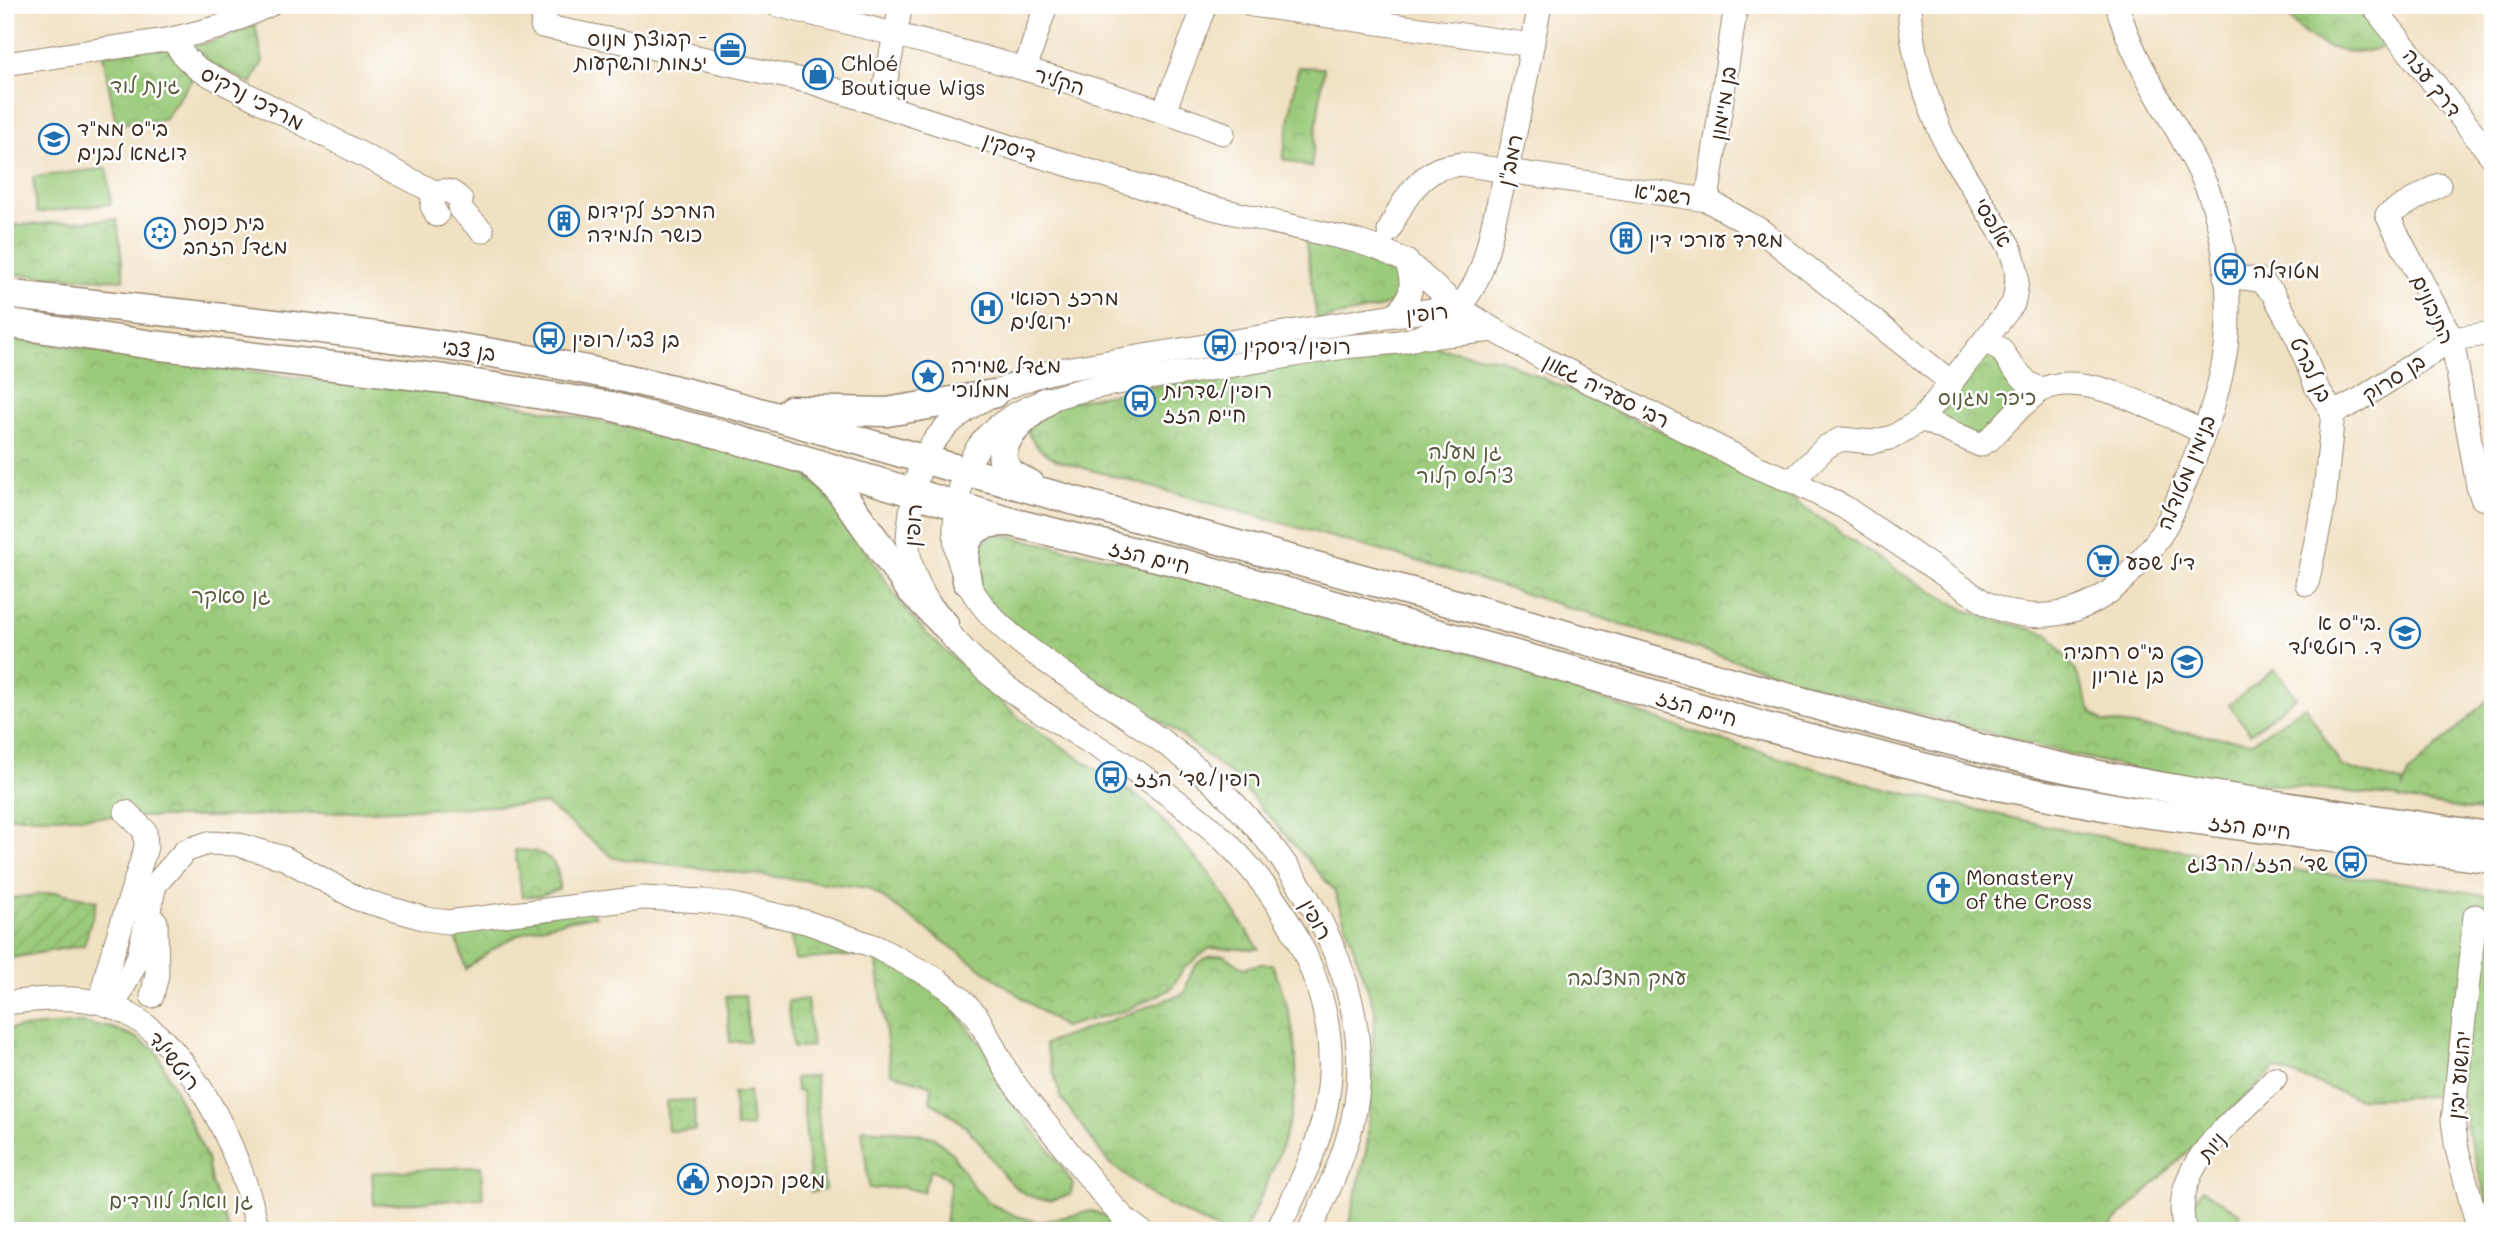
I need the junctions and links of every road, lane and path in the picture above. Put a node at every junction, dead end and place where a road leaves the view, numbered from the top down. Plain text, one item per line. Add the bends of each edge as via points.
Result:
1 (269, 5) edge
2 (777, 5) edge
3 (901, 5) edge
4 (1046, 5) edge
5 (1205, 5) edge
6 (1252, 5) edge
7 (1540, 5) edge
8 (1736, 5) edge
9 (1909, 5) edge
10 (2117, 5) edge
11 (2372, 5) edge
12 (219, 16) edge
13 (545, 16) edge
14 (894, 34) junction
15 (172, 39) junction
16 (1532, 45) junction
17 (5, 64) edge
18 (1025, 69) junction
19 (881, 104) junction
20 (1164, 111) junction
21 (1223, 133) dead end
22 (2493, 158) edge
23 (1508, 171) junction
24 (2439, 185) dead end
25 (1707, 200) junction
26 (482, 231) dead end
27 (1389, 232) dead end
28 (1406, 261) junction
29 (1480, 274) junction
30 (2225, 276) junction
31 (5, 294) edge
32 (1458, 307) junction
33 (1394, 315) junction
34 (5, 323) edge
35 (1494, 330) junction
36 (2493, 333) edge
37 (1416, 338) junction
38 (2452, 339) junction
39 (1984, 341) junction
40 (1952, 383) junction
41 (2041, 390) junction
42 (993, 394) junction
43 (1046, 401) junction
44 (731, 406) junction
45 (2333, 413) junction
46 (1922, 419) junction
47 (2203, 432) junction
48 (923, 460) junction
49 (806, 461) junction
50 (1759, 468) joint
51 (966, 472) junction
52 (1792, 481) junction
53 (1049, 493) junction
54 (913, 494) junction
55 (2493, 500) edge
56 (957, 506) junction
57 (1011, 522) junction
58 (967, 580) junction
59 (2307, 584) dead end
60 (944, 624) junction
61 (125, 812) dead end
62 (2493, 837) edge
63 (2493, 859) edge
64 (165, 874) junction
65 (2475, 916) dead end
66 (152, 996) dead end
67 (5, 1003) edge
68 (107, 1005) junction
69 (2276, 1078) dead end
70 (258, 1231) edge
71 (1141, 1231) edge
72 (1277, 1231) edge
73 (1309, 1231) edge
74 (2185, 1231) edge
75 (2479, 1231) edge

1 - 12 street, מרדכי נרקיס
2 - 14 street, הקליר
3 - 14 street
4 - 18 street
5 - 20 street
6 - 16 street
7 - 16 street, רמב"ן
8 - 25 street, בן מיימון
9 - 39 street, אלפסי via 1918,71 1947,147 2016,261 2012,304
10 - 30 street, בנימין מטודלה via 2135,57 2205,183
11 - 22 street, דרך עזה
12 - 15 street, מרדכי נרקיס
13 - 19 street, דיסקין via 679,53 811,82
14 - 18 street, הקליר
14 - 19 street
15 - 17 street
15 - 26 street, מרדכי נרקיס via 198,69 436,204 447,190 453,192 461,200 460,209
16 - 23 street, רמב"ן
18 - 20 street, הקליר
19 - 28 street, דיסקין via 1200,204 1356,242
20 - 21 street, הקליר
23 - 25 street, רשב"א
23 - 27 street, רשב"א via 1460,164 1437,169 1400,206
23 - 29 street, רמב"ן
24 - 38 street, התיבונים via 2387,215
25 - 40 street, רשב"א via 1760,230
28 - 32 street, דיסקין
28 - 33 street via 1411,291
29 - 32 street, רמב"ן
29 - 35 street via 1481,303
30 - 45 street, בן לברט via 2260,280 2273,293
30 - 47 street, בנימין מטודלה via 2227,346
31 - 44 main road, בן צבי via 289,324 522,357
32 - 33 street, רופין
32 - 35 street, רבי סעדיה גאון
32 - 37 street, רופין via 1442,326
33 - 42 street, רופין via 1065,369 1018,381
34 - 49 main road, בן צבי via 445,379 610,406
35 - 37 street
35 - 50 street, רבי סעדיה גאון
36 - 38 street, בן סרוק
37 - 43 street, רופין via 1095,388
38 - 45 street, בן סרוק
38 - 55 street, התיבונים via 2478,486 2482,498
39 - 40 street, אלפסי
39 - 41 street via 2001,349 2028,383
40 - 46 street, אלפסי
41 - 46 street via 1980,445
41 - 47 street via 2064,383 2106,390
42 - 44 main road via 887,412
42 - 48 street, רופין via 949,426
43 - 51 street, רופין via 992,431
43 - 53 main road via 1013,430 1002,457 1010,472
44 - 48 main road, בן צבי
45 - 59 street, בן לברט via 2324,503
46 - 52 street via 1872,442 1841,439 1826,447
47 - 52 street, בנימין מטודלה via 2171,516 2149,551 2123,580 2099,597 2071,611 2048,615 2026,617 1984,602 1844,507
48 - 51 main road, חיים הזז
48 - 54 street, רופין
49 - 54 main road, בן צבי
49 - 60 main road via 838,488 910,589
50 - 52 street, בנימין מטודלה
51 - 53 main road, חיים הזז
51 - 56 street, רופין
53 - 62 main road, חיים הזז via 1784,698 2012,756 2126,781
54 - 56 main road, חיים הזז
54 - 60 street, רופין via 908,541 913,573
56 - 57 main road, חיים הזז
56 - 58 street, רופין via 954,531
57 - 58 main road via 986,524 970,534 964,552
57 - 63 main road, חיים הזז via 1181,563 1762,726 1993,785 2117,809
58 - 73 street, רופין via 984,609 1015,639 1159,739 1228,796 1280,859 1329,936 1359,1041 1358,1091 1345,1148
60 - 72 street, רופין via 989,675 1203,821 1256,876 1303,948 1327,1021 1329,1088 1314,1148
61 - 68 street via 145,831 146,847 108,968
64 - 66 street via 157,908 157,975
64 - 68 street via 152,893 138,958
64 - 71 street via 185,851 208,843 236,844 284,858 358,899 426,919 463,921 642,898 705,901 806,922 876,947 936,979 977,1016 1025,1098 1109,1202
65 - 75 street, יהושוע יבין via 2453,1121
67 - 68 street, רוטשילד via 35,1000
68 - 70 street, רוטשילד via 146,1025 184,1066 233,1150
69 - 74 street, ניות via 2206,1149 2191,1172 2182,1194

